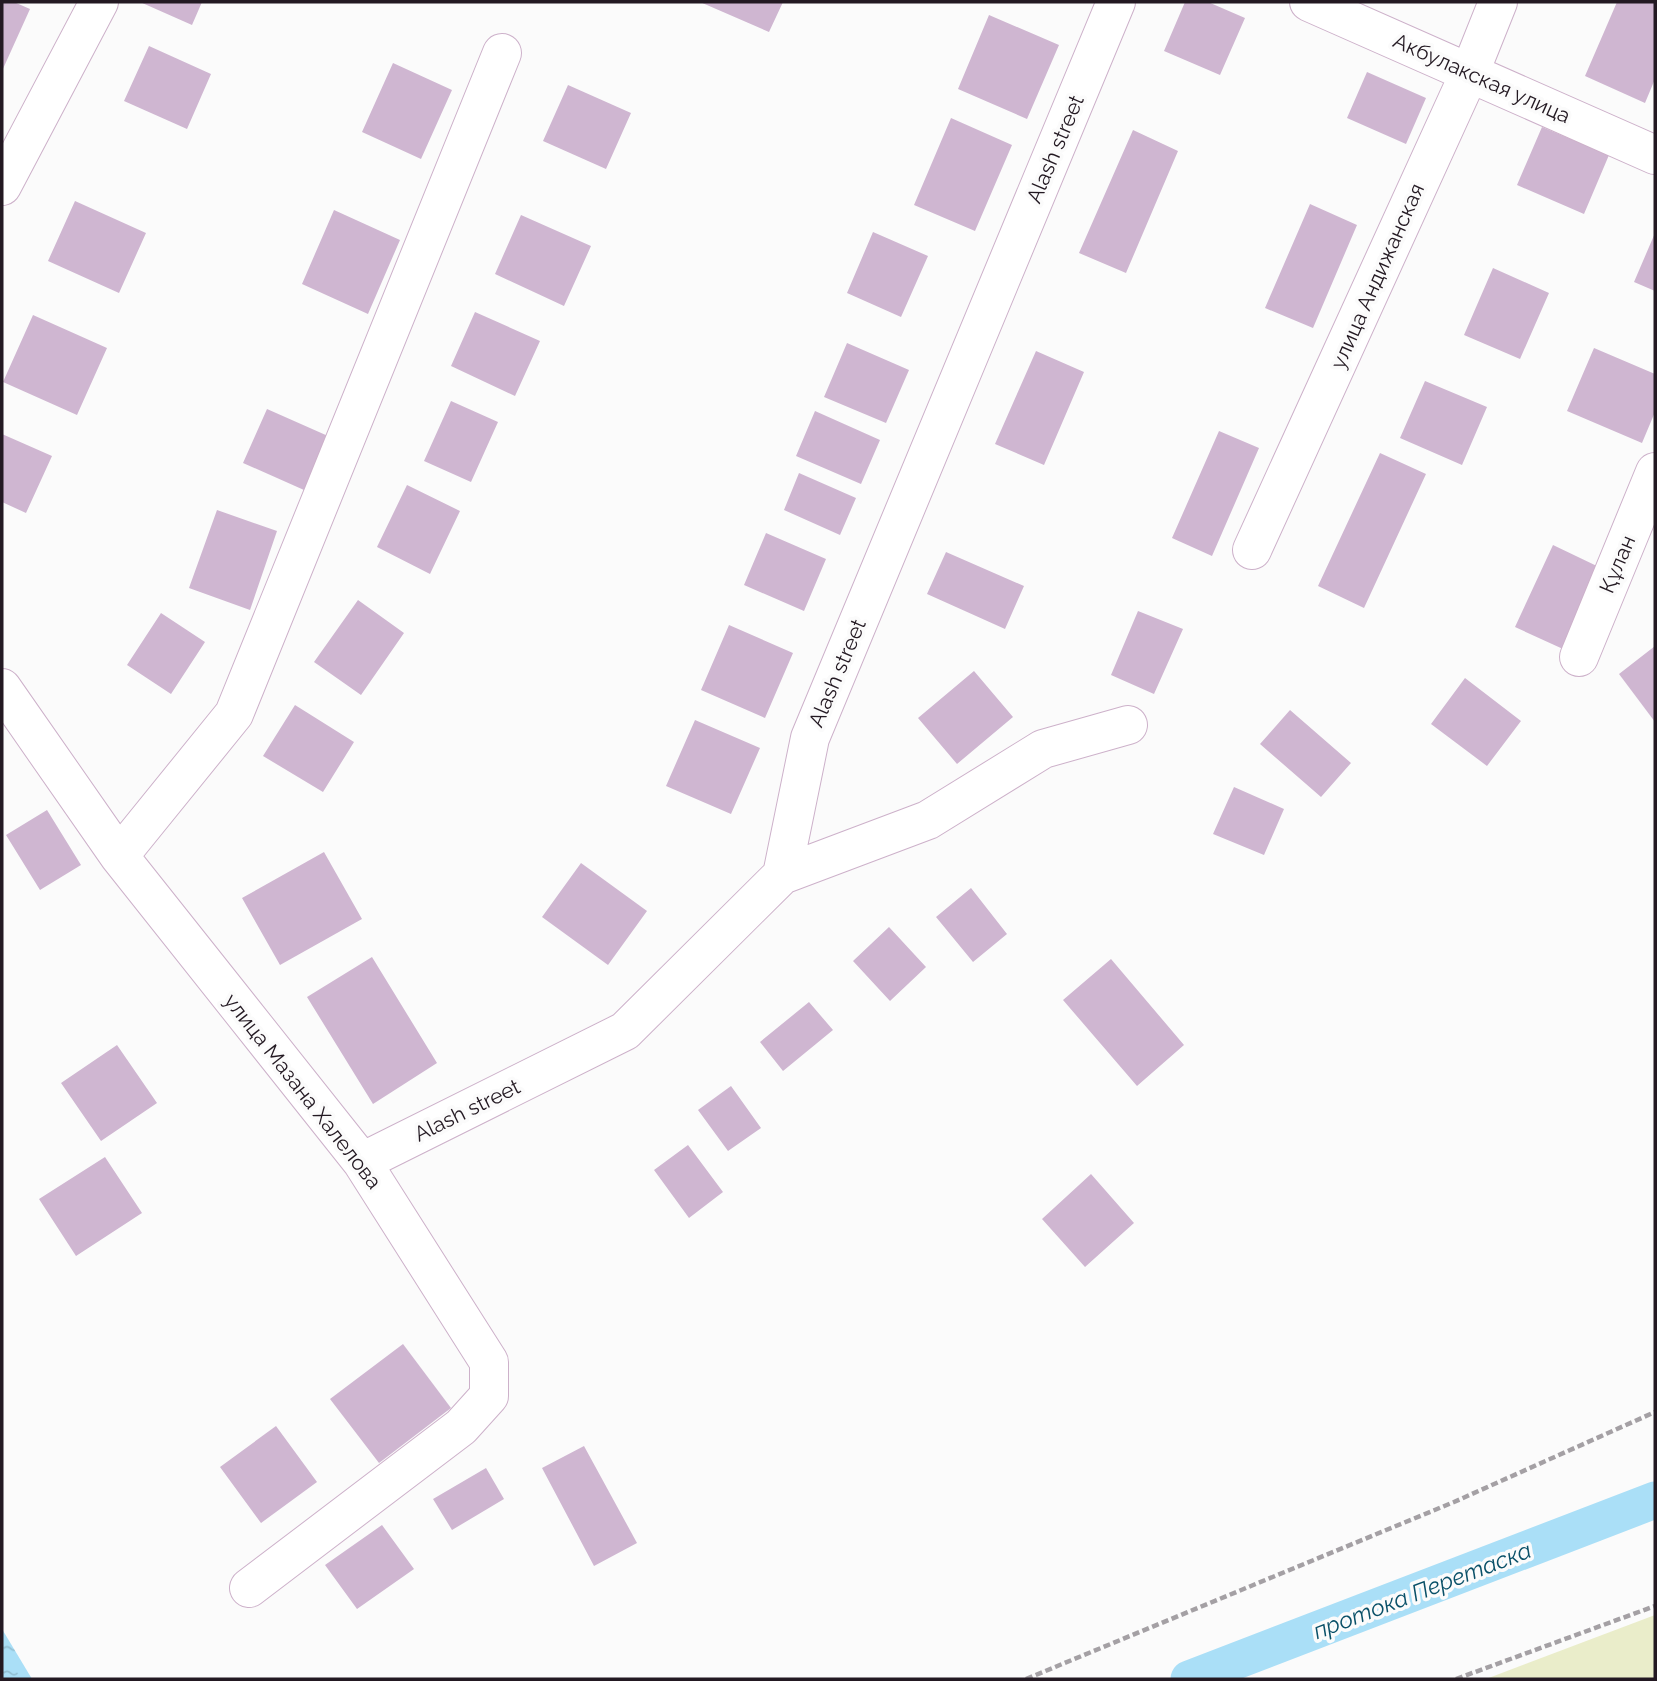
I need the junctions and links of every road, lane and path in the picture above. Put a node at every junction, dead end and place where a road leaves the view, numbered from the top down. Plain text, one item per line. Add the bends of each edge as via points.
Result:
1 (99, 2) edge
2 (1116, 2) edge
3 (1309, 2) edge
4 (1498, 2) edge
5 (502, 52) dead end
6 (1469, 72) junction
7 (1655, 155) edge
8 (2, 186) edge
9 (1655, 472) edge
10 (1252, 550) dead end
11 (1579, 657) dead end
12 (2, 688) edge
13 (1128, 725) dead end
14 (118, 856) junction
15 (782, 875) junction
16 (362, 1162) junction
17 (1655, 1412) edge
18 (250, 1588) dead end
19 (1655, 1606) edge
20 (1026, 1679) edge
21 (1456, 1679) edge

1 - 8 street
2 - 15 street, Alash street via 810,738
3 - 6 street, Акбулакская улица
4 - 6 street, улица Андижанская
5 - 14 street via 234,714
6 - 7 street, Акбулакская улица
6 - 10 street, улица Андижанская
9 - 11 street, Құлан
12 - 14 street, улица Мазана Халелова
13 - 15 street via 1043,749 928,820
14 - 16 street, улица Мазана Халелова
15 - 16 street, Alash street via 625,1031
16 - 18 street, улица Мазана Халелова via 489,1362 489,1396 461,1427
17 - 20 path via 1441,1507
19 - 21 path

